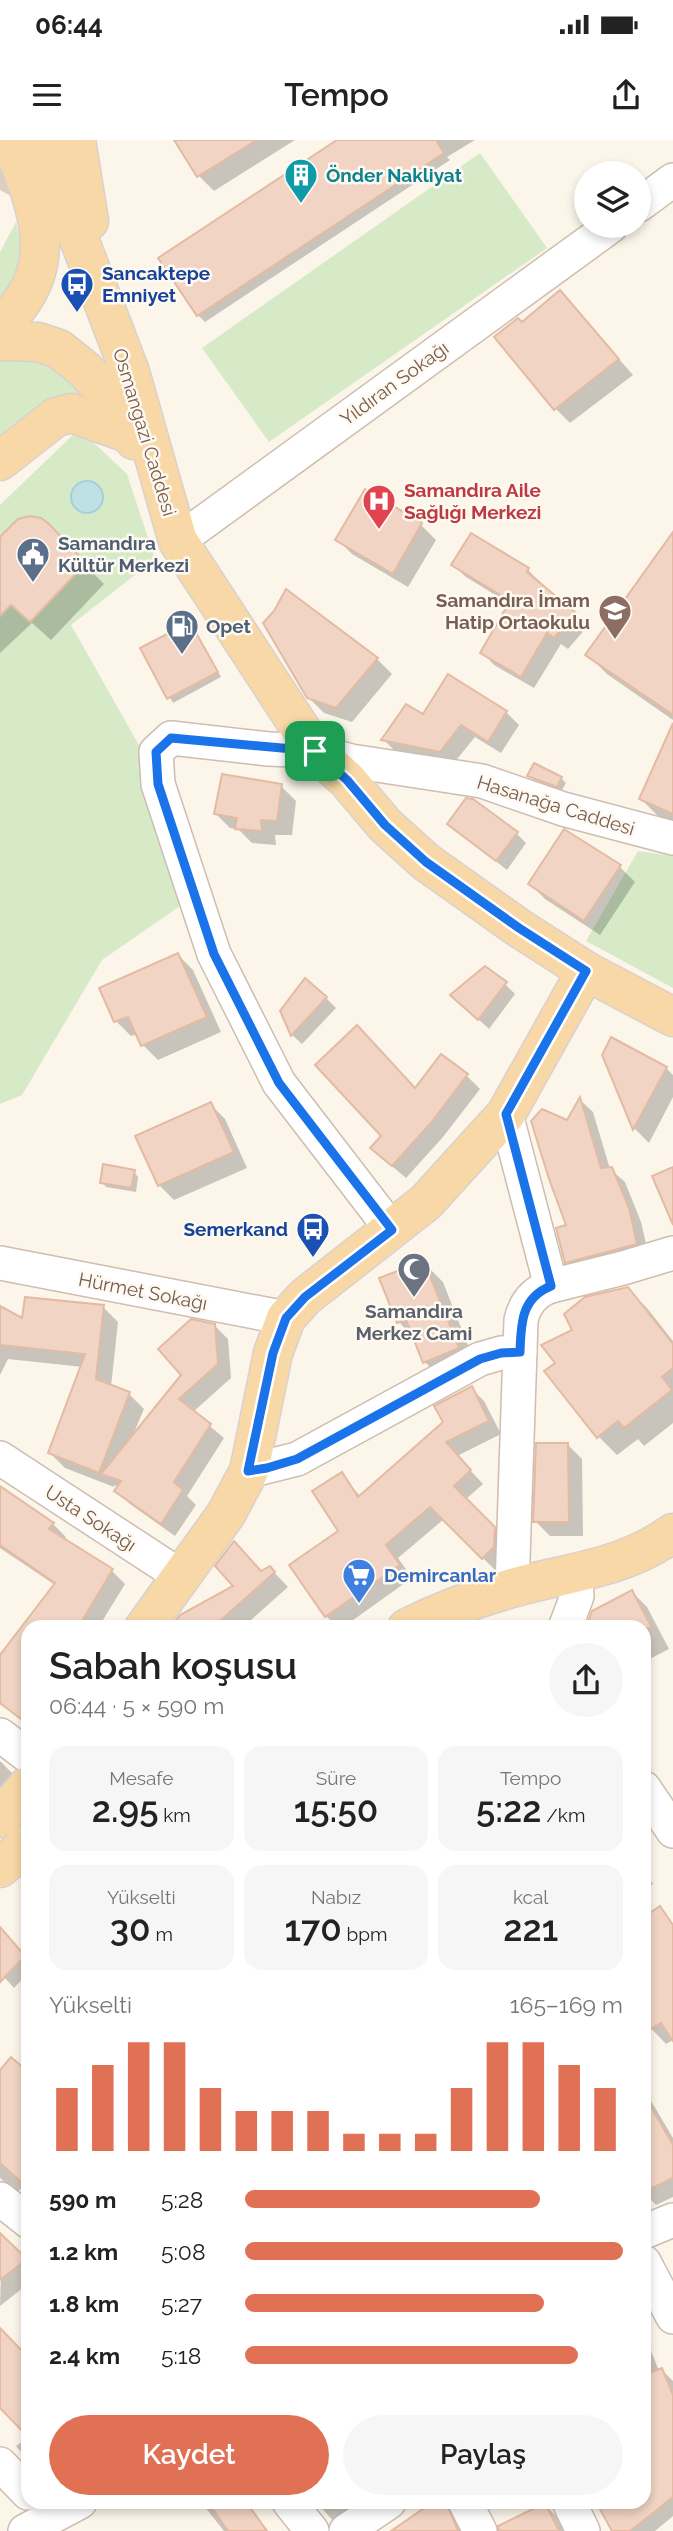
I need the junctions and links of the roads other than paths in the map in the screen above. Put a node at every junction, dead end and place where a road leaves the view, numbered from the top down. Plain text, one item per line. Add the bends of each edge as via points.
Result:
1 (11, 140) edge
2 (41, 140) edge
3 (76, 140) edge
4 (0, 172) edge
5 (673, 180) edge
6 (651, 196) edge
7 (36, 211) junction
8 (595, 238) edge
9 (0, 326) edge
10 (0, 341) edge
11 (130, 372) junction
12 (130, 434) junction
13 (0, 461) edge
14 (158, 470) junction
15 (178, 541) junction
16 (315, 751) junction
17 (673, 838) edge
18 (586, 971) junction
19 (673, 1017) edge
20 (506, 1114) junction
21 (392, 1230) junction
22 (673, 1252) edge
23 (0, 1263) edge
24 (551, 1286) junction
25 (286, 1318) junction
26 (520, 1352) junction
27 (0, 1458) edge
28 (248, 1471) junction
29 (673, 1533) edge
30 (576, 1573) junction
31 (182, 1577) junction
32 (512, 1588) junction
33 (150, 1620) edge
34 (423, 1620) edge
35 (568, 1620) edge
36 (21, 1794) edge
37 (651, 1798) edge
38 (0, 1818) edge
39 (673, 1831) edge
40 (21, 1849) edge
41 (0, 1868) edge
42 (0, 2199) edge
43 (21, 2216) edge
44 (673, 2220) edge
45 (651, 2229) edge
46 (651, 2275) edge
47 (673, 2316) edge
48 (0, 2464) edge
49 (21, 2486) edge
50 (295, 2509) edge
51 (379, 2509) edge
52 (469, 2509) edge
53 (572, 2509) edge
54 (312, 2531) edge
55 (346, 2531) edge
56 (480, 2531) edge
57 (583, 2531) edge

1 - 7 main road
2 - 11 main road, Osmangazi Caddesi
3 - 11 main road via 90,228
4 - 7 main road via 16,181
5 - 6 street
7 - 9 main road via 40,260 17,311
8 - 15 street, Yıldıran Sokağı
10 - 12 main road via 38,342 59,349 108,394
11 - 14 main road, Osmangazi Caddesi
12 - 13 main road via 72,413 56,417
12 - 14 main road
14 - 15 main road, Osmangazi Caddesi
15 - 16 main road, Osmangazi Caddesi
16 - 17 street, Hasanağa Caddesi via 482,781 563,809
16 - 18 main road, Osmangazi Caddesi via 426,862
16 - 21 street, Hasanağa Caddesi via 171,738 156,752 158,784 214,954 279,1083
18 - 19 main road, Osmangazi Caddesi
18 - 20 main road
20 - 21 main road via 426,1202
20 - 24 street
21 - 25 main road via 305,1297
22 - 24 street
23 - 25 street, Hürmet Sokağı
24 - 26 street via 535,1295 524,1311
25 - 28 main road via 273,1353
26 - 28 street via 480,1359 297,1459
26 - 32 street
27 - 31 street, Usta Sokağı
28 - 31 main road via 226,1514
29 - 30 main road via 603,1568
30 - 32 main road
30 - 35 street via 577,1596
31 - 33 main road
32 - 34 main road
36 - 38 main road
37 - 39 street
40 - 41 main road
42 - 43 street
44 - 45 street
46 - 47 street
48 - 49 street
50 - 54 street
51 - 55 street
52 - 56 street
53 - 57 street

